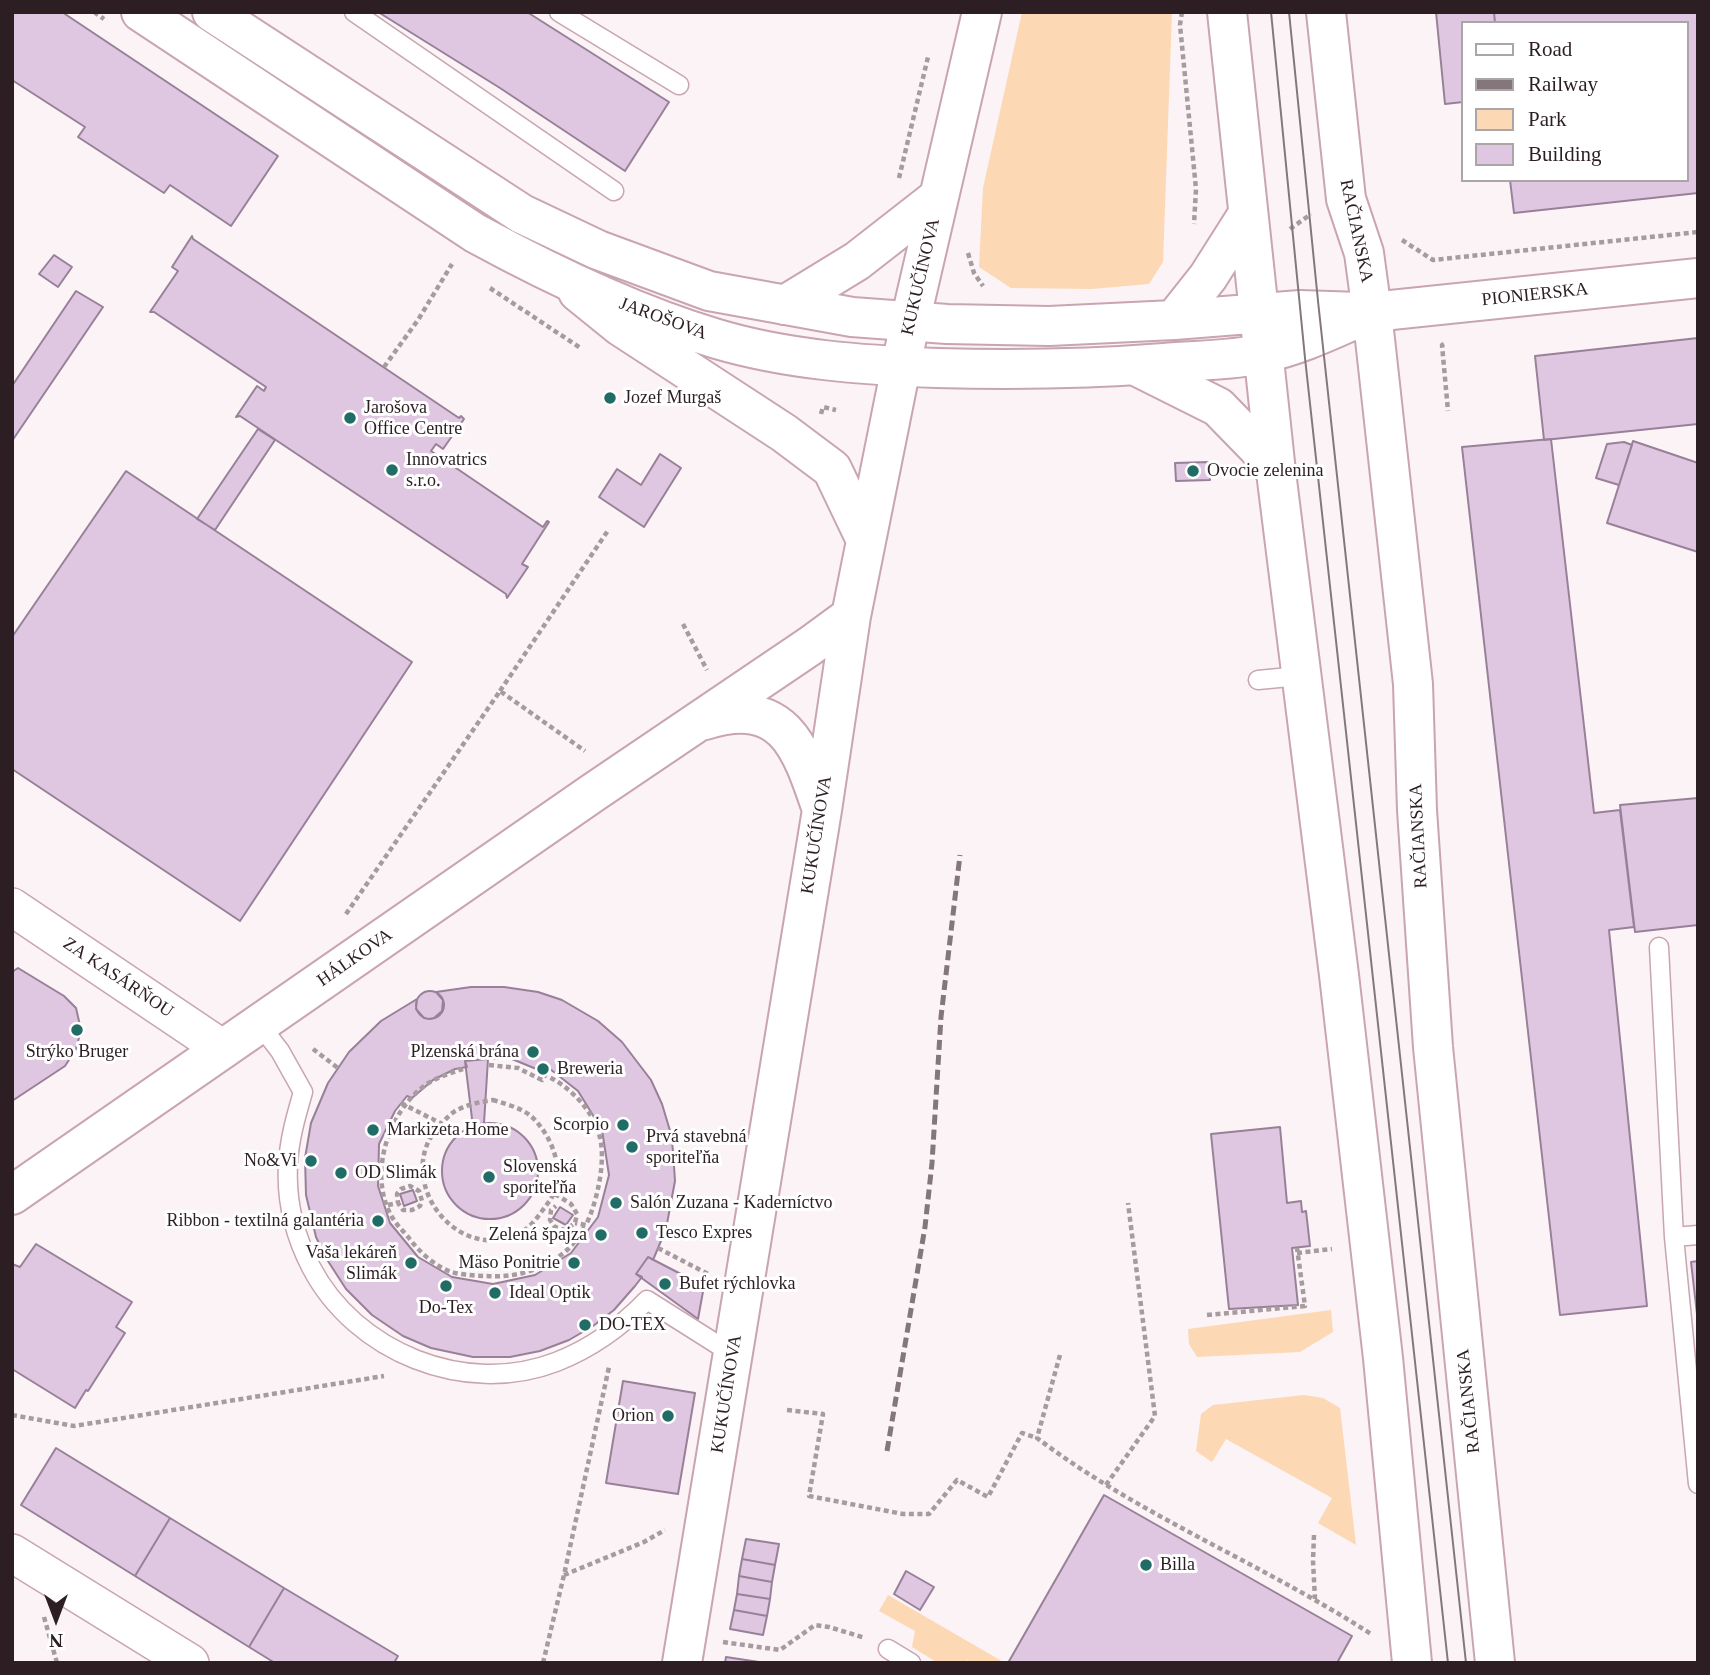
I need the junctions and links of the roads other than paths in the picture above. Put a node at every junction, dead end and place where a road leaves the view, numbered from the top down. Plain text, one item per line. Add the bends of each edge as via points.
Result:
1 (141, 12) edge
2 (212, 12) edge
3 (354, 12) edge
4 (559, 12) edge
5 (982, 12) edge
6 (1227, 12) edge
7 (1326, 12) edge
8 (678, 85) dead end
9 (614, 191) dead end
10 (939, 197) junction
11 (1248, 214) junction
12 (558, 276) junction
13 (1698, 278) edge
14 (785, 305) junction
15 (1259, 312) junction
16 (1372, 312) junction
17 (1174, 320) junction
18 (909, 322) junction
19 (1264, 354) junction
20 (901, 366) junction
21 (1135, 366) junction
22 (1276, 472) junction
23 (865, 538) junction
24 (851, 616) junction
25 (1300, 676) junction
26 (1258, 680) dead end
27 (712, 713) junction
28 (822, 810) junction
29 (12, 907) edge
30 (1659, 947) dead end
31 (260, 1025) junction
32 (223, 1049) junction
33 (12, 1195) edge
34 (1698, 1235) edge
35 (1674, 1237) junction
36 (734, 1355) junction
37 (1698, 1484) edge
38 (12, 1553) edge
39 (888, 1649) road end
40 (190, 1663) edge
41 (682, 1663) edge
42 (911, 1663) edge
43 (1412, 1663) edge
44 (1495, 1663) edge

1 - 12 main road, JAROŠOVA via 442,214
2 - 14 main road via 522,214 684,283
3 - 9 lane
4 - 8 lane
5 - 10 main road, KUKUČÍNOVA
6 - 11 main road
7 - 16 main road, RAČIANSKA via 1346,199 1364,253
10 - 14 main road via 856,261
10 - 18 main road, KUKUČÍNOVA
11 - 15 main road
11 - 17 main road via 1208,278
12 - 20 main road, JAROŠOVA via 718,339 820,359
12 - 23 main road via 620,326 785,433 832,470
13 - 16 main road, PIONIERSKA
14 - 18 main road
15 - 16 main road
15 - 17 main road
15 - 19 main road
16 - 19 main road, JAROŠOVA
16 - 44 main road, RAČIANSKA via 1413,684 1433,1047
17 - 18 main road via 1049,326
18 - 20 main road, KUKUČÍNOVA
19 - 21 main road, JAROŠOVA
19 - 22 main road
20 - 21 main road, JAROŠOVA
20 - 23 main road, KUKUČÍNOVA
21 - 22 main road via 1218,407
22 - 25 main road
23 - 24 main road, KUKUČÍNOVA
24 - 27 main road, HÁLKOVA
24 - 28 main road, KUKUČÍNOVA
25 - 26 lane
25 - 43 main road via 1344,1013
27 - 28 main road, HÁLKOVA via 759,715 777,725 796,745
27 - 31 main road, HÁLKOVA
28 - 36 main road, KUKUČÍNOVA
29 - 32 street, ZA KASÁRŇOU
30 - 35 lane
31 - 32 main road, HÁLKOVA
31 - 36 lane via 303,1092 288,1166 292,1212 302,1247 337,1306 379,1341 419,1361 451,1369 499,1373 530,1369 599,1341 647,1300
32 - 33 main road, HÁLKOVA
34 - 35 lane
35 - 37 lane
36 - 41 main road, KUKUČÍNOVA
38 - 40 street
39 - 42 lane

